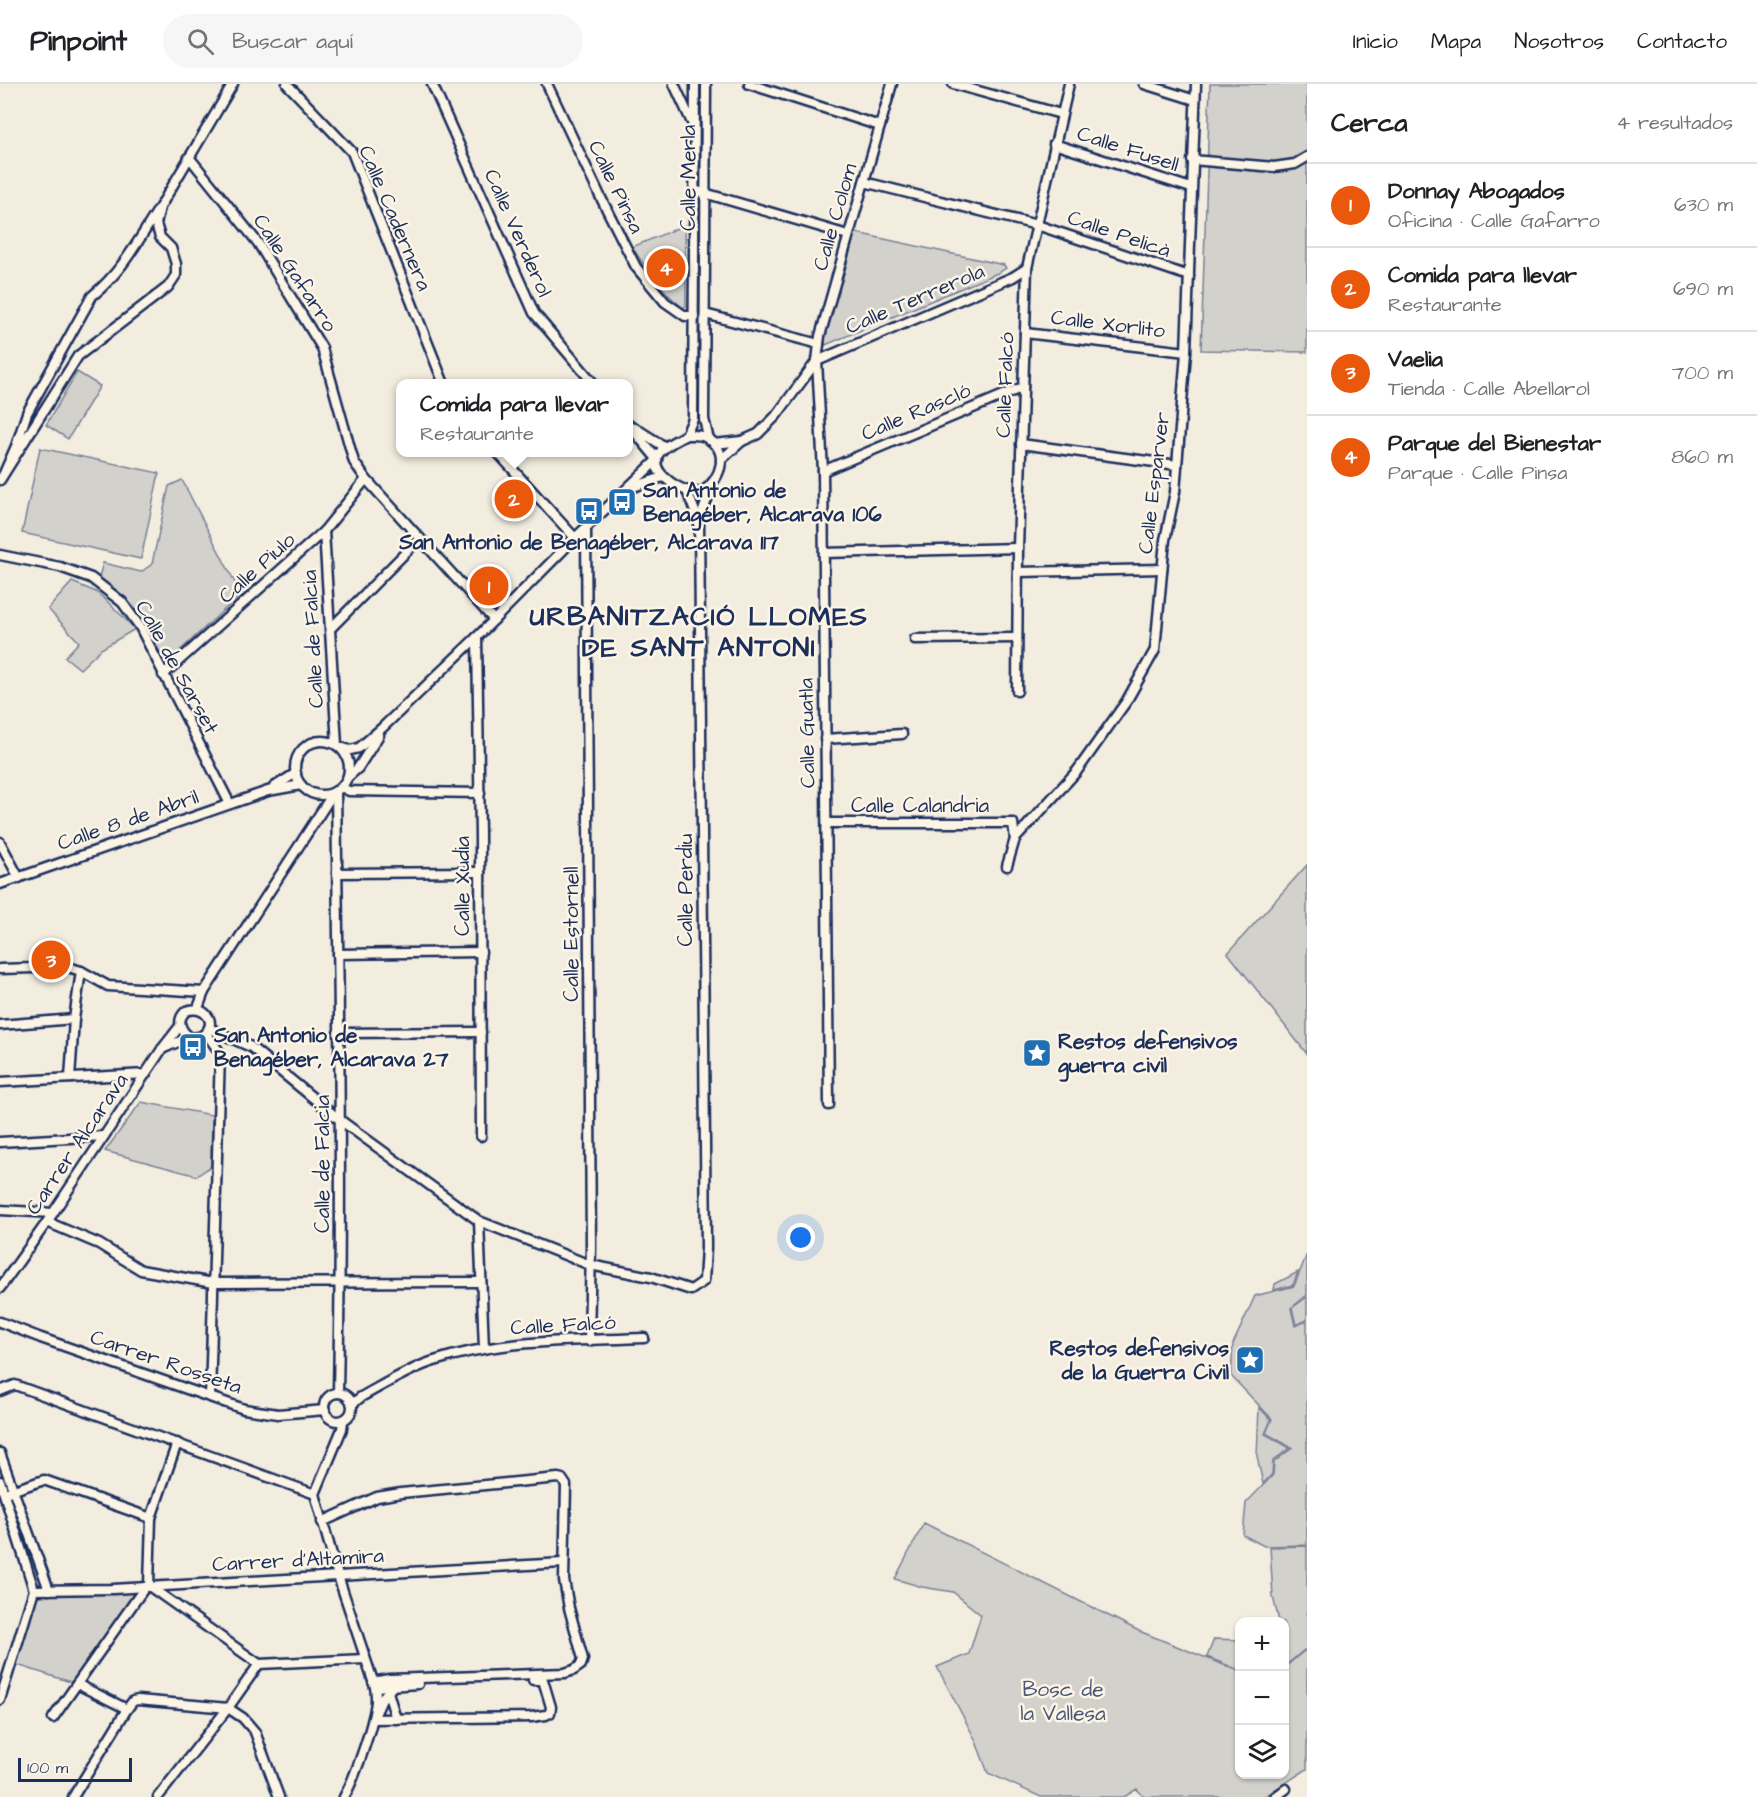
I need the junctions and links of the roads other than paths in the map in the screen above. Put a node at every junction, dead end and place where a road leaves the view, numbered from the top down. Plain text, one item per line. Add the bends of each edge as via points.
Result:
1 (233, 84) edge
2 (287, 84) edge
3 (432, 84) edge
4 (547, 84) edge
5 (674, 84) edge
6 (695, 84) edge
7 (706, 84) edge
8 (748, 84) edge
9 (892, 84) edge
10 (953, 84) edge
11 (1069, 84) edge
12 (1144, 84) edge
13 (1196, 84) edge
14 (1195, 100) junction
15 (1061, 114) junction
16 (880, 126) junction
17 (695, 130) junction
18 (1054, 144) junction
19 (189, 157) junction
20 (1307, 157) edge
21 (1192, 160) junction
22 (864, 182) junction
23 (1191, 188) junction
24 (694, 190) junction
25 (707, 193) junction
26 (160, 207) junction
27 (1037, 225) junction
28 (848, 235) junction
29 (1026, 268) junction
30 (1189, 276) junction
31 (694, 315) junction
32 (705, 315) junction
33 (1025, 333) junction
34 (819, 344) junction
35 (1186, 351) junction
36 (817, 361) junction
37 (442, 379) edge
38 (590, 379) edge
39 (1023, 387) junction
40 (633, 427) edge
41 (633, 430) edge
42 (686, 435) junction
43 (742, 441) junction
44 (712, 442) junction
45 (1021, 444) junction
46 (665, 447) junction
47 (502, 457) edge
48 (657, 460) junction
49 (721, 460) junction
50 (1177, 465) junction
51 (5, 471) junction
52 (823, 471) junction
53 (663, 477) junction
54 (366, 479) junction
55 (0, 480) edge
56 (712, 485) junction
57 (623, 490) junction
58 (687, 490) junction
59 (699, 522) junction
60 (586, 527) junction
61 (324, 531) junction
62 (420, 538) junction
63 (575, 538) junction
64 (1018, 548) junction
65 (824, 553) junction
66 (0, 555) edge
67 (1162, 569) junction
68 (1018, 572) junction
69 (494, 620) junction
70 (331, 628) junction
71 (477, 637) junction
72 (1017, 638) junction
73 (915, 639) dead end
74 (163, 675) junction
75 (1017, 692) dead end
76 (382, 728) junction
77 (902, 734) dead end
78 (825, 740) junction
79 (339, 746) junction
80 (296, 773) junction
81 (347, 777) junction
82 (301, 784) junction
83 (337, 790) junction
84 (268, 791) junction
85 (480, 793) junction
86 (315, 794) junction
87 (230, 804) junction
88 (318, 816) junction
89 (827, 823) junction
90 (1015, 839) junction
91 (0, 842) edge
92 (1008, 866) dead end
93 (480, 872) junction
94 (337, 873) junction
95 (19, 878) junction
96 (0, 884) edge
97 (481, 952) junction
98 (338, 954) junction
99 (0, 969) edge
100 (81, 971) junction
101 (204, 992) junction
102 (198, 1008) junction
103 (74, 1019) junction
104 (0, 1025) edge
105 (180, 1026) junction
106 (207, 1031) junction
107 (481, 1032) junction
108 (338, 1033) junction
109 (191, 1038) junction
110 (162, 1049) junction
111 (146, 1074) junction
112 (70, 1078) junction
113 (0, 1082) edge
114 (829, 1105) dead end
115 (340, 1119) junction
116 (104, 1136) junction
117 (481, 1136) dead end
118 (0, 1142) edge
119 (0, 1210) edge
120 (53, 1213) junction
121 (479, 1221) junction
122 (47, 1222) junction
123 (590, 1265) junction
124 (481, 1282) junction
125 (213, 1283) junction
126 (340, 1284) junction
127 (0, 1288) edge
128 (0, 1322) edge
129 (644, 1338) dead end
130 (589, 1341) junction
131 (484, 1348) junction
132 (0, 1391) edge
133 (338, 1393) junction
134 (210, 1397) junction
135 (352, 1404) junction
136 (325, 1410) junction
137 (343, 1421) junction
138 (177, 1443) junction
139 (0, 1453) edge
140 (0, 1481) edge
141 (14, 1490) junction
142 (4, 1493) junction
143 (315, 1494) junction
144 (151, 1518) junction
145 (322, 1522) junction
146 (563, 1563) junction
147 (338, 1576) junction
148 (147, 1586) junction
149 (34, 1590) junction
150 (49, 1590) junction
151 (365, 1659) junction
152 (259, 1665) junction
153 (77, 1684) junction
154 (374, 1684) junction
155 (391, 1689) junction
156 (0, 1700) edge
157 (228, 1708) junction
158 (126, 1709) junction
159 (53, 1718) dead end
160 (373, 1719) junction
161 (396, 1719) junction
162 (1286, 1789) dead end
163 (73, 1797) edge
164 (158, 1797) edge
165 (279, 1797) edge
166 (344, 1797) edge
167 (1275, 1797) edge

1 - 19 street
2 - 37 street, Calle Cadernera via 352,152
3 - 38 street, Calle Verderol via 534,313
4 - 31 street, Calle Pinsa via 636,267 665,302 685,316
5 - 17 street
6 - 17 street, Calle Merla
7 - 25 street, Calle Merla
8 - 16 street
9 - 16 street, Calle Colom
10 - 15 street
11 - 15 street, Calle Falcó
12 - 14 street
13 - 14 street, Calle Esparver
14 - 21 street, Calle Esparver
15 - 18 street, Calle Falcó
16 - 22 street, Calle Colom
17 - 24 street, Calle Merla
18 - 23 street, Calle Fusell
18 - 27 street, Calle Falcó
19 - 26 street
19 - 54 street, Calle Gafarro via 258,243 322,348 354,462
20 - 21 street via 1295,164 1274,167
21 - 23 street, Calle Esparver
22 - 27 street, Calle Pelicà
22 - 28 street, Calle Colom
23 - 30 street, Calle Esparver
24 - 25 street
24 - 31 street, Calle Merla
25 - 28 street
25 - 32 street, Calle Merla
26 - 51 street via 124,265 92,296 27,413
26 - 51 street via 156,224 160,237 171,248 176,275 168,287 78,356
27 - 29 street, Calle Falcó
27 - 30 street, Calle Pelicà
28 - 34 street, Calle Colom
29 - 33 street, Calle Falcó
29 - 36 street, Calle Terrerola
30 - 35 street, Calle Esparver
31 - 32 street
31 - 32 street
31 - 42 street, Calle Merla via 693,419
32 - 34 street
32 - 44 street, Calle Merla via 704,419
33 - 35 street, Calle Xorlito
33 - 39 street, Calle Falcó
34 - 36 street, Calle Colom
35 - 50 street, Calle Esparver
36 - 43 street via 776,417 758,434
36 - 52 street, Calle Guatla
39 - 45 street, Calle Falcó
39 - 52 street, Calle Rascló
40 - 46 street
41 - 48 street
42 - 44 street via 702,435
42 - 46 street
43 - 44 street
43 - 49 street
44 - 49 street
45 - 50 street
45 - 64 street, Calle Falcó
46 - 48 street
47 - 63 street
48 - 53 street
48 - 57 street
49 - 56 street
50 - 67 street, Calle Esparver
51 - 55 street
52 - 65 street, Calle Guatla
53 - 57 street
53 - 58 street
54 - 61 street, Calle Piulo
54 - 62 street, Calle Gafarro
56 - 58 street via 702,492
56 - 59 street, Calle Perdiu
57 - 60 street
58 - 59 street, Calle Perdiu
59 - 123 street, Calle Perdiu via 704,1281 691,1290 651,1277
60 - 63 street
60 - 123 street, Calle Estornell
61 - 70 street, Calle de Falcia
61 - 74 street, Calle Piulo
62 - 69 street, Calle Gafarro
62 - 70 street
63 - 69 street
64 - 65 street
64 - 68 street, Calle Falcó
65 - 78 street, Calle Guatla
66 - 74 street, Calle de Sarset via 60,567 91,579 122,602 140,627
67 - 68 street
67 - 90 street, Calle Esparver via 1155,650 1142,674 1077,771
68 - 72 street, Calle Falcó
69 - 71 street
70 - 79 street, Calle de Falcia
71 - 76 street
71 - 85 street, Calle Xudia
72 - 73 street
72 - 75 street, Calle Falcó
74 - 87 street, Calle de Sarset
76 - 79 street via 359,748
76 - 81 street via 358,768
77 - 78 street
78 - 89 street, Calle Guatla
79 - 80 street via 326,741 309,744 297,757
79 - 81 street via 348,761
80 - 82 street
80 - 84 street, Calle 8 de Abril
81 - 83 street
82 - 84 street, Calle 8 de Abril
82 - 86 street
83 - 85 street
83 - 86 street
83 - 88 street
83 - 94 street, Calle de Falcia
84 - 87 street, Calle 8 de Abril
85 - 93 street, Calle Xudia
86 - 88 street
87 - 95 street, Calle 8 de Abril
88 - 101 street
89 - 90 street, Calle Calandria via 1013,823
89 - 114 street, Calle Guatla
90 - 92 street
91 - 95 street
93 - 94 street
93 - 97 street, Calle Xudia
94 - 98 street, Calle de Falcia
95 - 96 street, Calle 8 de Abril
97 - 98 street
97 - 107 street, Calle Xudia
98 - 108 street, Calle de Falcia
99 - 100 street via 68,966
100 - 101 street via 108,986
100 - 103 street
101 - 102 street
102 - 105 street via 183,1014
102 - 106 street via 208,1016
103 - 104 street
103 - 112 street
105 - 109 street
105 - 110 street, Carrer Alcarava
106 - 109 street
106 - 115 street via 251,1047
106 - 125 street via 220,1053
107 - 108 street
107 - 117 street, Calle Xudia
108 - 115 street, Calle de Falcia
109 - 110 street
110 - 111 street, Carrer Alcarava
111 - 112 street
111 - 116 street, Carrer Alcarava
112 - 113 street
115 - 121 street
115 - 126 street, Calle de Falcia
116 - 118 street
116 - 120 street, Carrer Alcarava
119 - 120 street
120 - 122 street, Carrer Alcarava
121 - 123 street
121 - 124 street
122 - 125 street via 99,1244 141,1270
122 - 127 street, Carrer Alcarava
123 - 130 street, Calle Estornell
124 - 126 street
124 - 131 street
125 - 126 street
125 - 134 street
126 - 133 street, Calle de Falcia
128 - 134 street, Carrer Rosseta
129 - 130 street, Calle Falcó
130 - 131 street, Calle Falcó
131 - 135 street via 428,1363
132 - 138 street via 15,1385
133 - 135 street via 349,1397
133 - 136 street via 327,1398
134 - 136 street, Carrer Rosseta via 244,1409 278,1414
135 - 137 street via 351,1413
136 - 137 street via 332,1419
137 - 143 street
138 - 143 street
138 - 144 street
139 - 141 street
140 - 142 street
141 - 142 street
141 - 144 street via 44,1480
141 - 150 street
142 - 149 street
143 - 145 street
144 - 148 street
145 - 146 street via 377,1497 558,1478 566,1485 567,1493
145 - 147 street
146 - 147 street, Carrer d'Altamira
146 - 154 street via 568,1608 583,1659 574,1670 389,1679
147 - 148 street, Carrer d'Altamira
147 - 151 street
148 - 150 street, Carrer d'Altamira
148 - 152 street
148 - 153 street
149 - 150 street, Carrer d'Altamira
149 - 156 street
151 - 152 street
151 - 154 street
152 - 157 street
153 - 158 street
153 - 159 street
154 - 155 street
154 - 160 street
155 - 160 street
155 - 161 street
155 - 161 street via 470,1681 543,1680 551,1707 546,1715 531,1717
157 - 158 street via 138,1700
157 - 164 street
157 - 165 street via 255,1732
158 - 163 street
160 - 161 street
160 - 166 street
162 - 167 street

